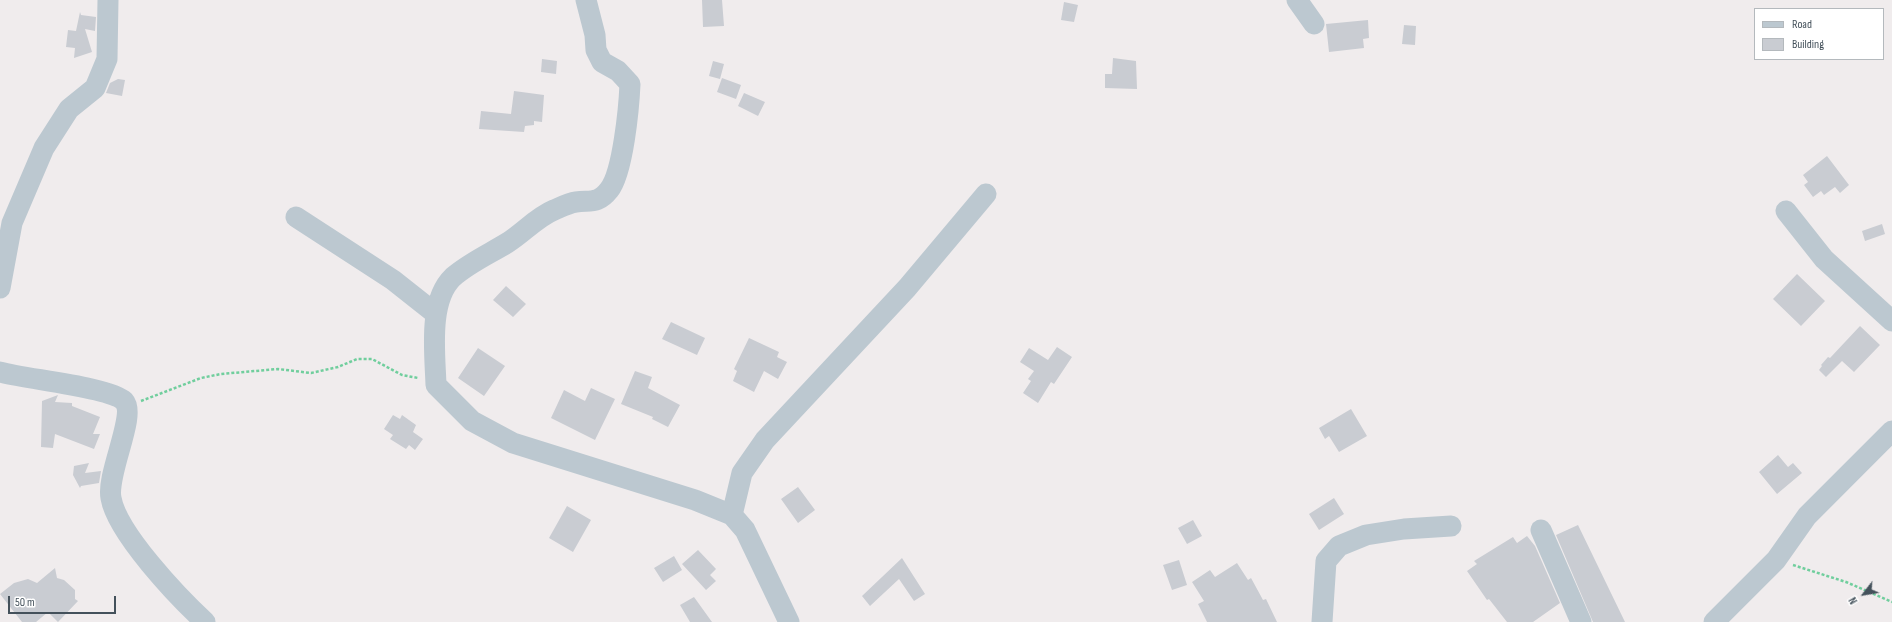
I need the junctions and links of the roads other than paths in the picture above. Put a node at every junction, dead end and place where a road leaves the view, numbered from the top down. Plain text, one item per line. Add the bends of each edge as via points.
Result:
1 (108, 0) edge
2 (586, 0) edge
3 (1297, 0) edge
4 (1314, 24) dead end
5 (986, 194) dead end
6 (1786, 211) dead end
7 (296, 217) dead end
8 (0, 288) edge
9 (436, 314) junction
10 (1892, 321) edge
11 (0, 372) edge
12 (1892, 431) edge
13 (732, 515) junction
14 (1451, 526) dead end
15 (1541, 530) dead end
16 (205, 622) edge
17 (790, 622) edge
18 (1322, 622) edge
19 (1581, 622) edge
20 (1714, 622) edge

1 - 8 street via 107,59 95,88 69,109 44,148 12,223
2 - 9 street via 596,50 602,62 618,71 630,84 623,142 617,171 609,190 595,201 577,202 544,214 522,234 469,265 446,284
3 - 4 street
5 - 13 street via 907,288 765,440 742,472
6 - 10 street via 1824,259
7 - 9 street via 393,280
9 - 13 street via 436,384 472,420 513,443 695,500
11 - 16 street via 20,378 85,388 118,396 125,402 128,411 127,425 112,469 110,497 120,523 149,562
12 - 20 street via 1807,516 1776,560
13 - 17 street via 745,530
14 - 18 street via 1366,535 1339,546 1326,561
15 - 19 street

